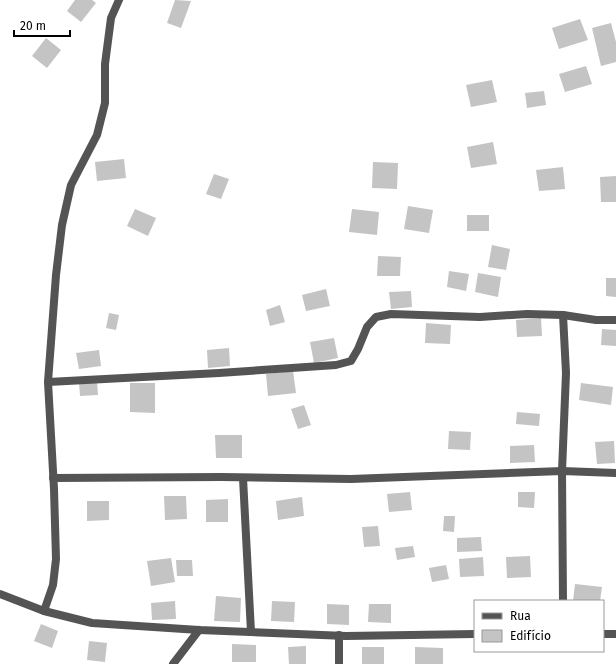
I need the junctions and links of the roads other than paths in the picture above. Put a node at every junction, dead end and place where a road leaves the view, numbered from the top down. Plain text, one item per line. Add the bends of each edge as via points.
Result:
1 (119, 0) edge
2 (563, 316) junction
3 (616, 320) edge
4 (48, 382) junction
5 (562, 471) junction
6 (616, 473) edge
7 (53, 478) junction
8 (243, 478) junction
9 (0, 594) edge
10 (563, 600) edge
11 (44, 611) junction
12 (199, 630) junction
13 (251, 632) junction
14 (474, 634) edge
15 (604, 634) edge
16 (616, 634) edge
17 (339, 635) junction
18 (173, 664) edge
19 (339, 664) edge

1 - 4 street via 111,18 104,64 105,103 97,135 71,185 62,225
2 - 3 street
2 - 4 street via 527,314 473,317 391,314 376,317 367,327 351,361 336,365
2 - 5 street via 566,373
4 - 7 street
5 - 6 street
5 - 8 street via 351,479
5 - 10 street
7 - 8 street
7 - 11 street via 56,559 53,585
8 - 13 street
9 - 11 street
11 - 12 street via 92,623
12 - 13 street
12 - 18 street
13 - 17 street
14 - 17 street
15 - 16 street
17 - 19 street

